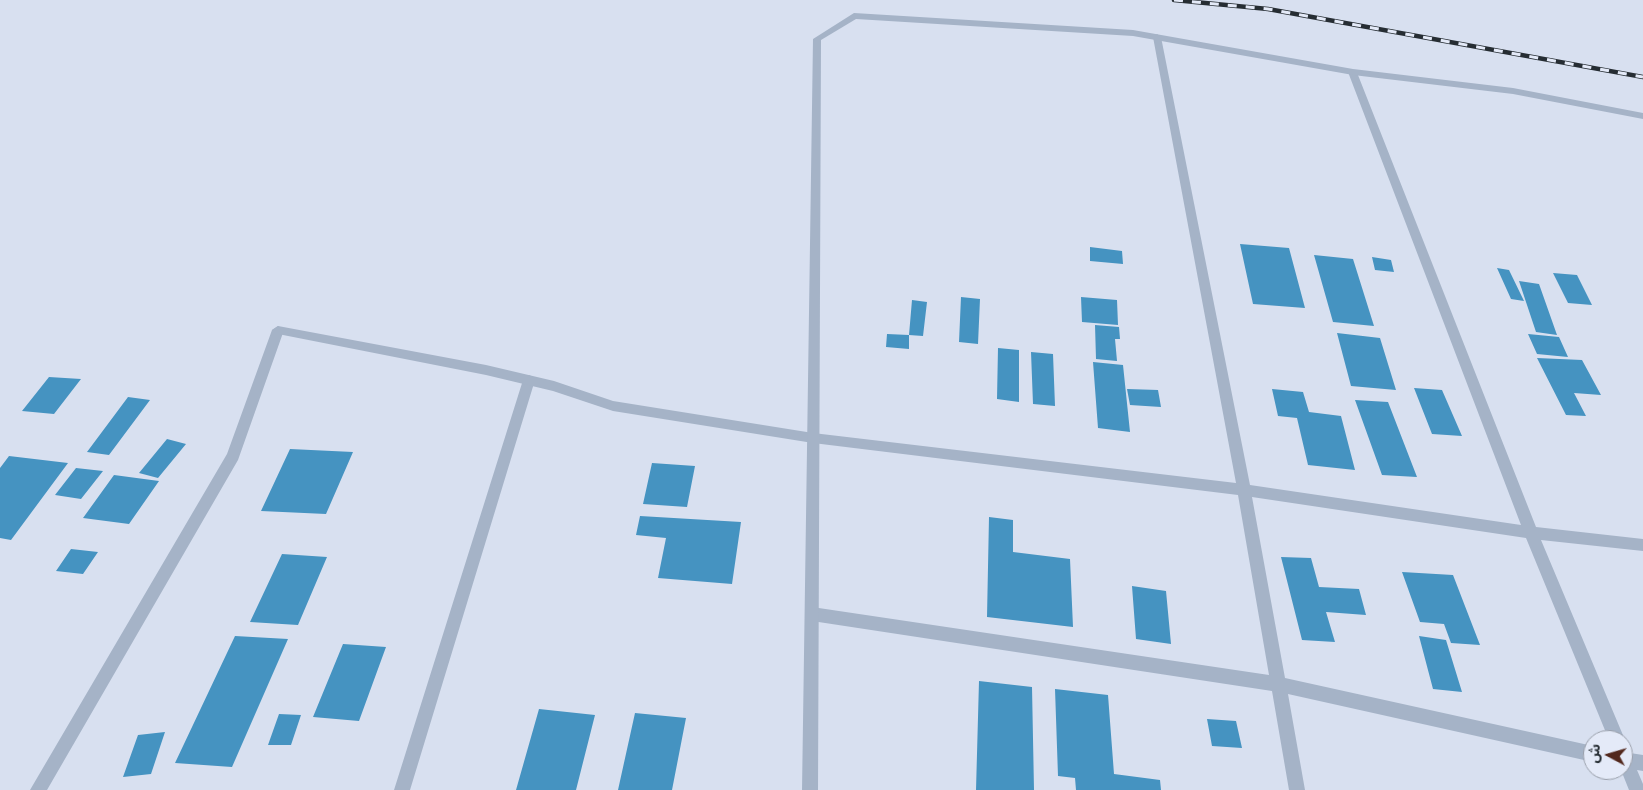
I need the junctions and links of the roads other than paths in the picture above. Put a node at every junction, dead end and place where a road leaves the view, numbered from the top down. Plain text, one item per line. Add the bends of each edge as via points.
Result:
1 (1157, 37) junction
2 (1353, 72) junction
3 (1643, 116) edge
4 (529, 380) junction
5 (814, 438) junction
6 (1244, 490) junction
7 (1531, 533) junction
8 (1643, 545) edge
9 (812, 614) junction
10 (1278, 684) junction
11 (1613, 730) edge
12 (1583, 752) edge
13 (38, 790) edge
14 (402, 790) edge
15 (810, 790) edge
16 (1297, 790) edge

1 - 2 street
1 - 5 street via 854,16 817,40
1 - 6 street
2 - 3 street via 1513,91
2 - 7 street
4 - 5 street via 613,406
4 - 13 street via 278,330 233,456
4 - 14 street
5 - 6 street
5 - 9 street
6 - 7 street
6 - 10 street
7 - 8 street
7 - 11 street
9 - 10 street
9 - 15 street
10 - 12 street
10 - 16 street

